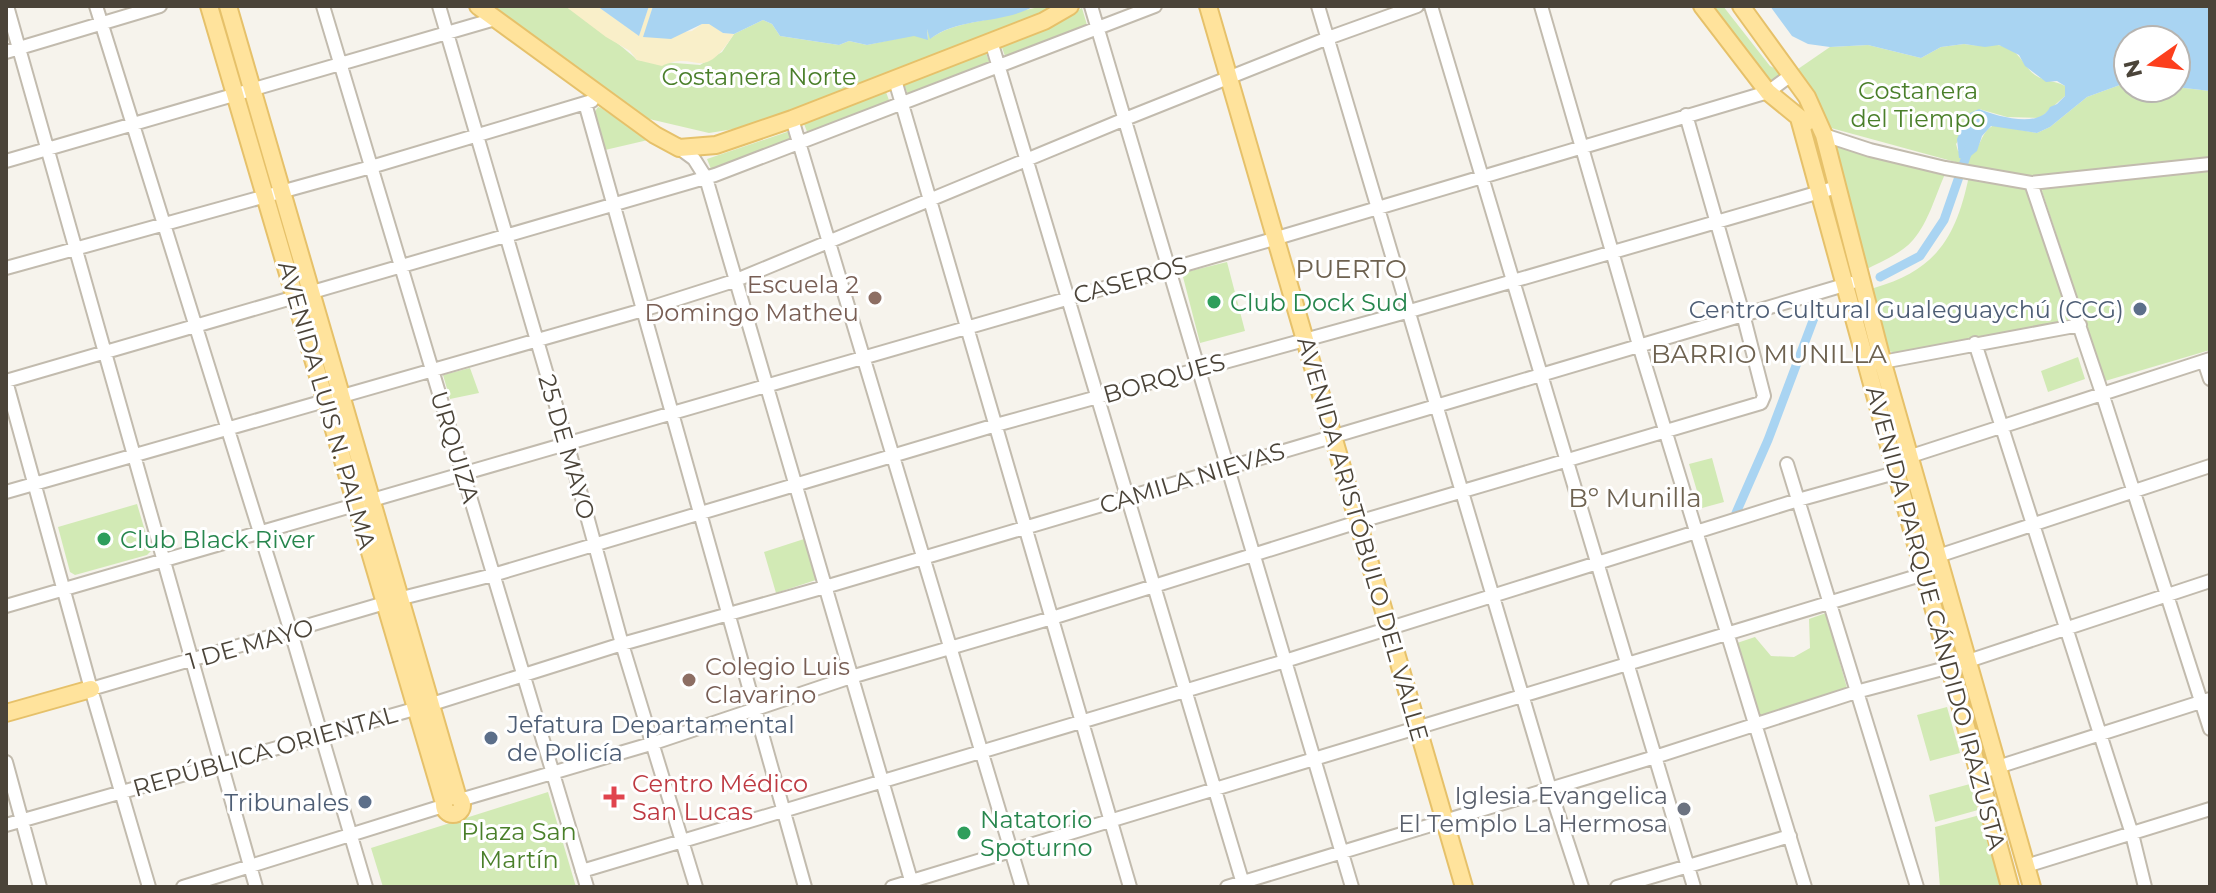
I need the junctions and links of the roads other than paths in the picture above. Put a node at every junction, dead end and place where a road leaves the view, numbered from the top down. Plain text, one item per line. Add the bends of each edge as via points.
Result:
1 (7, 6) edge
2 (96, 6) edge
3 (160, 6) edge
4 (209, 6) edge
5 (228, 6) edge
6 (323, 6) edge
7 (439, 6) edge
8 (478, 6) edge
9 (1070, 6) edge
10 (1091, 6) edge
11 (1155, 6) edge
12 (1208, 6) edge
13 (1318, 6) edge
14 (1417, 6) edge
15 (1431, 6) edge
16 (1541, 6) edge
17 (1702, 6) edge
18 (1741, 6) edge
19 (495, 19) junction
20 (102, 23) junction
21 (1097, 27) junction
22 (447, 33) junction
23 (1328, 38) junction
24 (991, 41) junction
25 (13, 50) edge
26 (340, 65) junction
27 (998, 65) junction
28 (1791, 75) junction
29 (1230, 79) junction
30 (895, 80) junction
31 (253, 91) junction
32 (1768, 92) junction
33 (235, 96) junction
34 (603, 98) junction
35 (585, 103) junction
36 (902, 104) junction
37 (1686, 115) junction
38 (1799, 118) junction
39 (792, 119) junction
40 (1125, 119) junction
41 (132, 125) junction
42 (477, 135) junction
43 (1824, 135) junction
44 (800, 144) junction
45 (1582, 146) junction
46 (679, 148) junction
47 (49, 149) junction
48 (1027, 160) junction
49 (6, 161) edge
50 (2210, 164) edge
51 (371, 167) junction
52 (1482, 176) junction
53 (706, 178) junction
54 (2031, 183) junction
55 (1837, 187) junction
56 (1819, 190) junction
57 (282, 191) junction
58 (265, 196) junction
59 (931, 200) junction
60 (614, 205) junction
61 (1379, 208) junction
62 (1717, 221) junction
63 (163, 225) junction
64 (505, 236) junction
65 (1277, 238) junction
66 (829, 240) junction
67 (77, 248) junction
68 (1613, 251) junction
69 (400, 266) junction
70 (6, 268) edge
71 (1169, 269) junction
72 (734, 281) junction
73 (1514, 281) junction
74 (1853, 282) junction
75 (302, 293) junction
76 (1068, 298) junction
77 (643, 310) junction
78 (1410, 311) junction
79 (1743, 314) junction
80 (2080, 325) junction
81 (194, 328) junction
82 (966, 328) junction
83 (1305, 339) junction
84 (537, 340) junction
85 (1975, 343) junction
86 (1639, 345) junction
87 (106, 353) junction
88 (864, 357) junction
89 (2207, 360) edge
90 (1874, 363) junction
91 (1198, 369) junction
92 (432, 370) junction
93 (1541, 374) junction
94 (2210, 379) edge
95 (6, 381) edge
96 (765, 385) junction
97 (2102, 393) junction
98 (1097, 397) junction
99 (334, 398) junction
100 (1437, 405) junction
101 (673, 412) junction
102 (996, 425) junction
103 (2003, 428) junction
104 (226, 429) junction
105 (1666, 431) junction
106 (1332, 435) junction
107 (567, 443) junction
108 (135, 455) junction
109 (892, 456) junction
110 (1908, 457) junction
111 (1567, 461) junction
112 (1787, 464) dead end
113 (2210, 466) edge
114 (1228, 467) junction
115 (463, 472) junction
116 (1895, 473) junction
117 (34, 484) junction
118 (795, 486) junction
119 (2133, 490) junction
120 (1463, 491) junction
121 (6, 492) edge
122 (1127, 497) junction
123 (1798, 500) junction
124 (364, 501) junction
125 (699, 514) junction
126 (1358, 522) junction
127 (2035, 524) junction
128 (1025, 527) junction
129 (259, 532) junction
130 (1696, 532) junction
131 (594, 545) junction
132 (1253, 555) junction
133 (1938, 556) junction
134 (924, 558) junction
135 (164, 560) junction
136 (1598, 563) junction
137 (1924, 574) junction
138 (493, 575) junction
139 (2210, 581) edge
140 (1154, 586) junction
141 (825, 587) junction
142 (63, 589) junction
143 (2168, 593) junction
144 (1495, 596) junction
145 (402, 598) junction
146 (1828, 602) junction
147 (385, 603) junction
148 (6, 606) edge
149 (729, 613) junction
150 (1052, 618) junction
151 (2067, 628) junction
152 (1390, 629) junction
153 (291, 632) junction
154 (1728, 632) junction
155 (622, 644) junction
156 (951, 648) junction
157 (193, 660) junction
158 (1285, 661) junction
159 (1969, 661) junction
160 (1627, 663) junction
161 (1950, 667) junction
162 (523, 675) junction
163 (851, 677) junction
164 (91, 689) junction
165 (1185, 691) junction
166 (1856, 692) junction
167 (1524, 694) junction
168 (2206, 701) edge
169 (432, 704) junction
170 (415, 709) junction
171 (757, 710) junction
172 (6, 713) edge
173 (1082, 722) junction
174 (1756, 725) junction
175 (1417, 726) junction
176 (2210, 729) edge
177 (2100, 733) junction
178 (323, 735) junction
179 (654, 743) junction
180 (982, 752) junction
181 (1655, 757) junction
182 (1314, 759) junction
183 (6, 762) edge
184 (222, 765) junction
185 (1997, 766) junction
186 (1979, 773) junction
187 (553, 774) junction
188 (882, 782) junction
189 (1214, 789) junction
190 (1550, 789) junction
191 (123, 791) junction
192 (558, 794) junction
193 (452, 804) junction
194 (2210, 809) edge
195 (785, 810) junction
196 (22, 820) junction
197 (1111, 820) junction
198 (1444, 821) junction
199 (6, 825) edge
200 (2132, 834) junction
201 (351, 835) junction
202 (1790, 836) junction
203 (683, 841) junction
204 (1012, 851) junction
205 (1341, 853) junction
206 (250, 866) junction
207 (1688, 866) junction
208 (2026, 866) junction
209 (582, 871) junction
210 (912, 884) edge
211 (1243, 885) edge
212 (40, 887) edge
213 (149, 887) edge
214 (183, 887) edge
215 (256, 887) edge
216 (366, 887) edge
217 (375, 887) edge
218 (587, 887) edge
219 (696, 887) edge
220 (805, 887) edge
221 (892, 887) edge
222 (1022, 887) edge
223 (1130, 887) edge
224 (1227, 887) edge
225 (1352, 887) edge
226 (1464, 887) edge
227 (1582, 887) edge
228 (1617, 887) edge
229 (1694, 887) edge
230 (1805, 887) edge
231 (1917, 887) edge
232 (2010, 887) edge
233 (2032, 887) edge
234 (2145, 887) edge

1 - 25 street
2 - 20 street
3 - 20 street
4 - 33 main road, AVENIDA LUIS N. PALMA
5 - 31 main road, AVENIDA LUIS N. PALMA
6 - 26 street, URQUIZA
7 - 22 street, 25 DE MAYO
8 - 19 main road
9 - 24 main road
10 - 21 street
11 - 21 street
12 - 29 main road, AVENIDA ARISTÓBULO DEL VALLE
13 - 23 street
14 - 23 street
15 - 52 street
16 - 45 street
17 - 32 main road
18 - 28 main road, AVENIDA PARQUE CÁNDIDO IRAZUSTA
19 - 22 street
19 - 34 main road
20 - 25 street
20 - 41 street
21 - 27 street
21 - 40 street
22 - 26 street
22 - 42 street, 25 DE MAYO
23 - 29 street
23 - 61 street
24 - 27 street
24 - 30 main road
25 - 47 street
26 - 31 street
26 - 51 street, URQUIZA
27 - 36 street
27 - 48 street
28 - 32 street, CASEROS
28 - 43 main road, AVENIDA PARQUE CÁNDIDO IRAZUSTA
29 - 40 street
29 - 65 main road, AVENIDA ARISTÓBULO DEL VALLE
30 - 36 street
30 - 39 main road
31 - 33 street
31 - 57 main road, AVENIDA LUIS N. PALMA
32 - 37 street, CASEROS
32 - 38 main road
33 - 41 street
33 - 58 main road, AVENIDA LUIS N. PALMA
34 - 35 street
34 - 46 main road
35 - 42 street
35 - 60 street
36 - 44 street
36 - 59 street
37 - 45 street, CASEROS
37 - 62 street
38 - 43 main road
38 - 56 main road, AVENIDA PARQUE CÁNDIDO IRAZUSTA
39 - 44 street
39 - 46 main road via 716,145
40 - 48 street
40 - 71 street
41 - 47 street
41 - 63 street
42 - 51 street
42 - 64 street, 25 DE MAYO
43 - 54 street via 1945,168
43 - 55 main road, AVENIDA PARQUE CÁNDIDO IRAZUSTA
44 - 53 street
44 - 66 street
45 - 52 street, CASEROS
45 - 68 street
46 - 53 street
47 - 49 street
47 - 67 street
48 - 59 street
48 - 76 street
50 - 54 street
51 - 57 street
51 - 69 street, URQUIZA
52 - 61 street, CASEROS
52 - 73 street
53 - 60 street
53 - 72 street
54 - 80 street
55 - 56 street, BORQUES
55 - 74 main road, AVENIDA PARQUE CÁNDIDO IRAZUSTA
56 - 62 street, BORQUES
56 - 74 main road, AVENIDA PARQUE CÁNDIDO IRAZUSTA
57 - 58 street
57 - 75 main road, AVENIDA LUIS N. PALMA
58 - 63 street
58 - 75 main road, AVENIDA LUIS N. PALMA
59 - 66 street
59 - 82 street
60 - 64 street
60 - 77 street
61 - 65 street, CASEROS
61 - 78 street
62 - 68 street, BORQUES
62 - 79 street
63 - 67 street
63 - 81 street
64 - 69 street
64 - 84 street, 25 DE MAYO
65 - 71 street, CASEROS
65 - 83 main road, AVENIDA ARISTÓBULO DEL VALLE
66 - 72 street
66 - 88 street
67 - 70 street
67 - 87 street
68 - 73 street, BORQUES
68 - 86 street
69 - 75 street
69 - 92 street, URQUIZA
71 - 76 street, CASEROS
71 - 91 street
72 - 77 street
72 - 96 street
73 - 78 street, BORQUES
73 - 93 street
74 - 79 street, CAMILA NIEVAS
74 - 90 main road, AVENIDA PARQUE CÁNDIDO IRAZUSTA
75 - 81 street
75 - 99 main road, AVENIDA LUIS N. PALMA
76 - 82 street, CASEROS
76 - 98 street
77 - 84 street
77 - 101 street
78 - 83 street, BORQUES
78 - 100 street
79 - 86 street, CAMILA NIEVAS
79 - 105 street via 1764,396 1761,403
80 - 85 street
80 - 97 street
81 - 87 street
81 - 104 street
82 - 88 street, CASEROS
82 - 102 street
83 - 91 street, BORQUES
83 - 106 main road, AVENIDA ARISTÓBULO DEL VALLE
84 - 92 street
84 - 107 street, 25 DE MAYO
85 - 90 street
85 - 103 street
86 - 93 street, CAMILA NIEVAS
86 - 105 street
87 - 95 street
87 - 108 street
88 - 96 street, CASEROS
88 - 109 street
89 - 94 street
89 - 97 street
90 - 110 main road, AVENIDA PARQUE CÁNDIDO IRAZUSTA
90 - 116 main road, AVENIDA PARQUE CÁNDIDO IRAZUSTA
91 - 98 street, BORQUES
91 - 114 street
92 - 99 street
92 - 115 street, URQUIZA
93 - 100 street, CAMILA NIEVAS
93 - 111 street
95 - 117 street
96 - 101 street, CASEROS
96 - 118 street
97 - 103 street
97 - 119 street
98 - 102 street, BORQUES
98 - 122 street
99 - 104 street
99 - 124 main road, AVENIDA LUIS N. PALMA
100 - 106 street, CAMILA NIEVAS
100 - 120 street
101 - 107 street, CASEROS
101 - 125 street
102 - 109 street, BORQUES
102 - 128 street
103 - 110 street
103 - 127 street
104 - 108 street
104 - 129 street
105 - 111 street
105 - 130 street
106 - 114 street, CAMILA NIEVAS
106 - 126 main road, AVENIDA ARISTÓBULO DEL VALLE
107 - 115 street, CASEROS
107 - 131 street, 25 DE MAYO
108 - 117 street
108 - 135 street
109 - 118 street, BORQUES
109 - 134 street
110 - 116 street
110 - 133 main road, AVENIDA PARQUE CÁNDIDO IRAZUSTA
111 - 120 street
111 - 136 street
112 - 123 street
113 - 119 street
114 - 122 street, CAMILA NIEVAS
114 - 132 street
115 - 124 street, CASEROS
115 - 138 street, URQUIZA
116 - 123 street
116 - 137 main road, AVENIDA PARQUE CÁNDIDO IRAZUSTA
117 - 121 street
117 - 142 street
118 - 125 street, BORQUES
118 - 141 street
119 - 127 street
119 - 143 street
120 - 126 street
120 - 144 street
122 - 128 street, CAMILA NIEVAS
122 - 140 street
123 - 130 street
123 - 146 street
124 - 129 street, CASEROS
124 - 145 main road, AVENIDA LUIS N. PALMA
124 - 147 main road, AVENIDA LUIS N. PALMA
125 - 131 street, BORQUES
125 - 149 street
126 - 132 street
126 - 152 main road, AVENIDA ARISTÓBULO DEL VALLE
127 - 133 street
127 - 151 street
128 - 134 street, CAMILA NIEVAS
128 - 150 street
129 - 135 street, CASEROS
129 - 153 street
130 - 136 street
130 - 154 street
131 - 138 street, BORQUES
131 - 155 street, 25 DE MAYO
132 - 140 street
132 - 158 street
133 - 137 street
133 - 159 main road, AVENIDA PARQUE CÁNDIDO IRAZUSTA
134 - 141 street, CAMILA NIEVAS
134 - 156 street
135 - 142 street, CASEROS
135 - 157 street
136 - 144 street
136 - 160 street
137 - 146 street
137 - 161 main road, AVENIDA PARQUE CÁNDIDO IRAZUSTA
138 - 145 street, 1 DE MAYO
138 - 162 street, URQUIZA
139 - 143 street
140 - 150 street
140 - 165 street
141 - 149 street, CAMILA NIEVAS
141 - 163 street
142 - 148 street, CASEROS
142 - 164 street
143 - 151 street
143 - 168 street
144 - 152 street
144 - 167 street
145 - 147 street, 1 DE MAYO
145 - 169 main road, AVENIDA LUIS N. PALMA
146 - 154 street
146 - 166 street
147 - 153 street, 1 DE MAYO
147 - 170 main road, AVENIDA LUIS N. PALMA
149 - 155 street, CAMILA NIEVAS
149 - 171 street
150 - 156 street
150 - 173 street
151 - 159 street
151 - 177 street
152 - 158 street
152 - 175 main road, AVENIDA ARISTÓBULO DEL VALLE
153 - 157 street, 1 DE MAYO
153 - 178 street
154 - 160 street
154 - 174 street
155 - 162 street, CAMILA NIEVAS
155 - 179 street, 25 DE MAYO
156 - 163 street
156 - 180 street
157 - 164 street, 1 DE MAYO
157 - 184 street
158 - 165 street
158 - 182 street
159 - 161 street
159 - 185 main road, AVENIDA PARQUE CÁNDIDO IRAZUSTA
160 - 167 street
160 - 181 street
161 - 166 street
161 - 186 main road, AVENIDA PARQUE CÁNDIDO IRAZUSTA
162 - 169 street, REPÚBLICA ORIENTAL
162 - 187 street, URQUIZA
163 - 171 street
163 - 188 street
164 - 172 main road, 1 DE MAYO
164 - 191 street
165 - 173 street
165 - 189 street
166 - 174 street
166 - 231 street
167 - 175 street
167 - 190 street
168 - 176 street
168 - 177 street
169 - 170 street, REPÚBLICA ORIENTAL
169 - 193 main road, AVENIDA LUIS N. PALMA
170 - 178 street, REPÚBLICA ORIENTAL
170 - 193 main road, AVENIDA LUIS N. PALMA
171 - 179 street
171 - 195 street
173 - 180 street
173 - 197 street
174 - 181 street
174 - 202 street
175 - 182 street
175 - 198 main road, AVENIDA ARISTÓBULO DEL VALLE
177 - 185 street
177 - 200 street
178 - 184 street, REPÚBLICA ORIENTAL
178 - 201 street
179 - 187 street
179 - 203 street, 25 DE MAYO
180 - 188 street
180 - 204 street
181 - 190 street
181 - 207 street
182 - 189 street
182 - 205 street
183 - 196 street
184 - 191 street, REPÚBLICA ORIENTAL
184 - 206 street
185 - 186 street
185 - 208 main road, AVENIDA PARQUE CÁNDIDO IRAZUSTA
186 - 232 main road, AVENIDA PARQUE CÁNDIDO IRAZUSTA
187 - 192 street, URQUIZA
187 - 193 street
188 - 195 street
188 - 210 street
189 - 197 street
189 - 211 street
190 - 198 street
190 - 227 street
191 - 196 street, REPÚBLICA ORIENTAL
191 - 213 street
192 - 193 street via 538,784
192 - 209 street, URQUIZA
193 - 201 street
193 - 217 street via 363,839
194 - 200 street
195 - 203 street
195 - 220 street
196 - 199 street, REPÚBLICA ORIENTAL
196 - 212 street
197 - 204 street
197 - 223 street
198 - 205 street
198 - 226 main road, AVENIDA ARISTÓBULO DEL VALLE
200 - 208 street
200 - 234 street
201 - 206 street
201 - 216 street
202 - 207 street
202 - 230 street
203 - 209 street
203 - 219 street, 25 DE MAYO
204 - 210 street
204 - 222 street
205 - 211 street
205 - 225 street
206 - 214 street
206 - 215 street
207 - 228 street
207 - 229 street
208 - 233 main road, AVENIDA PARQUE CÁNDIDO IRAZUSTA
209 - 218 street, URQUIZA
210 - 221 street
211 - 224 street

